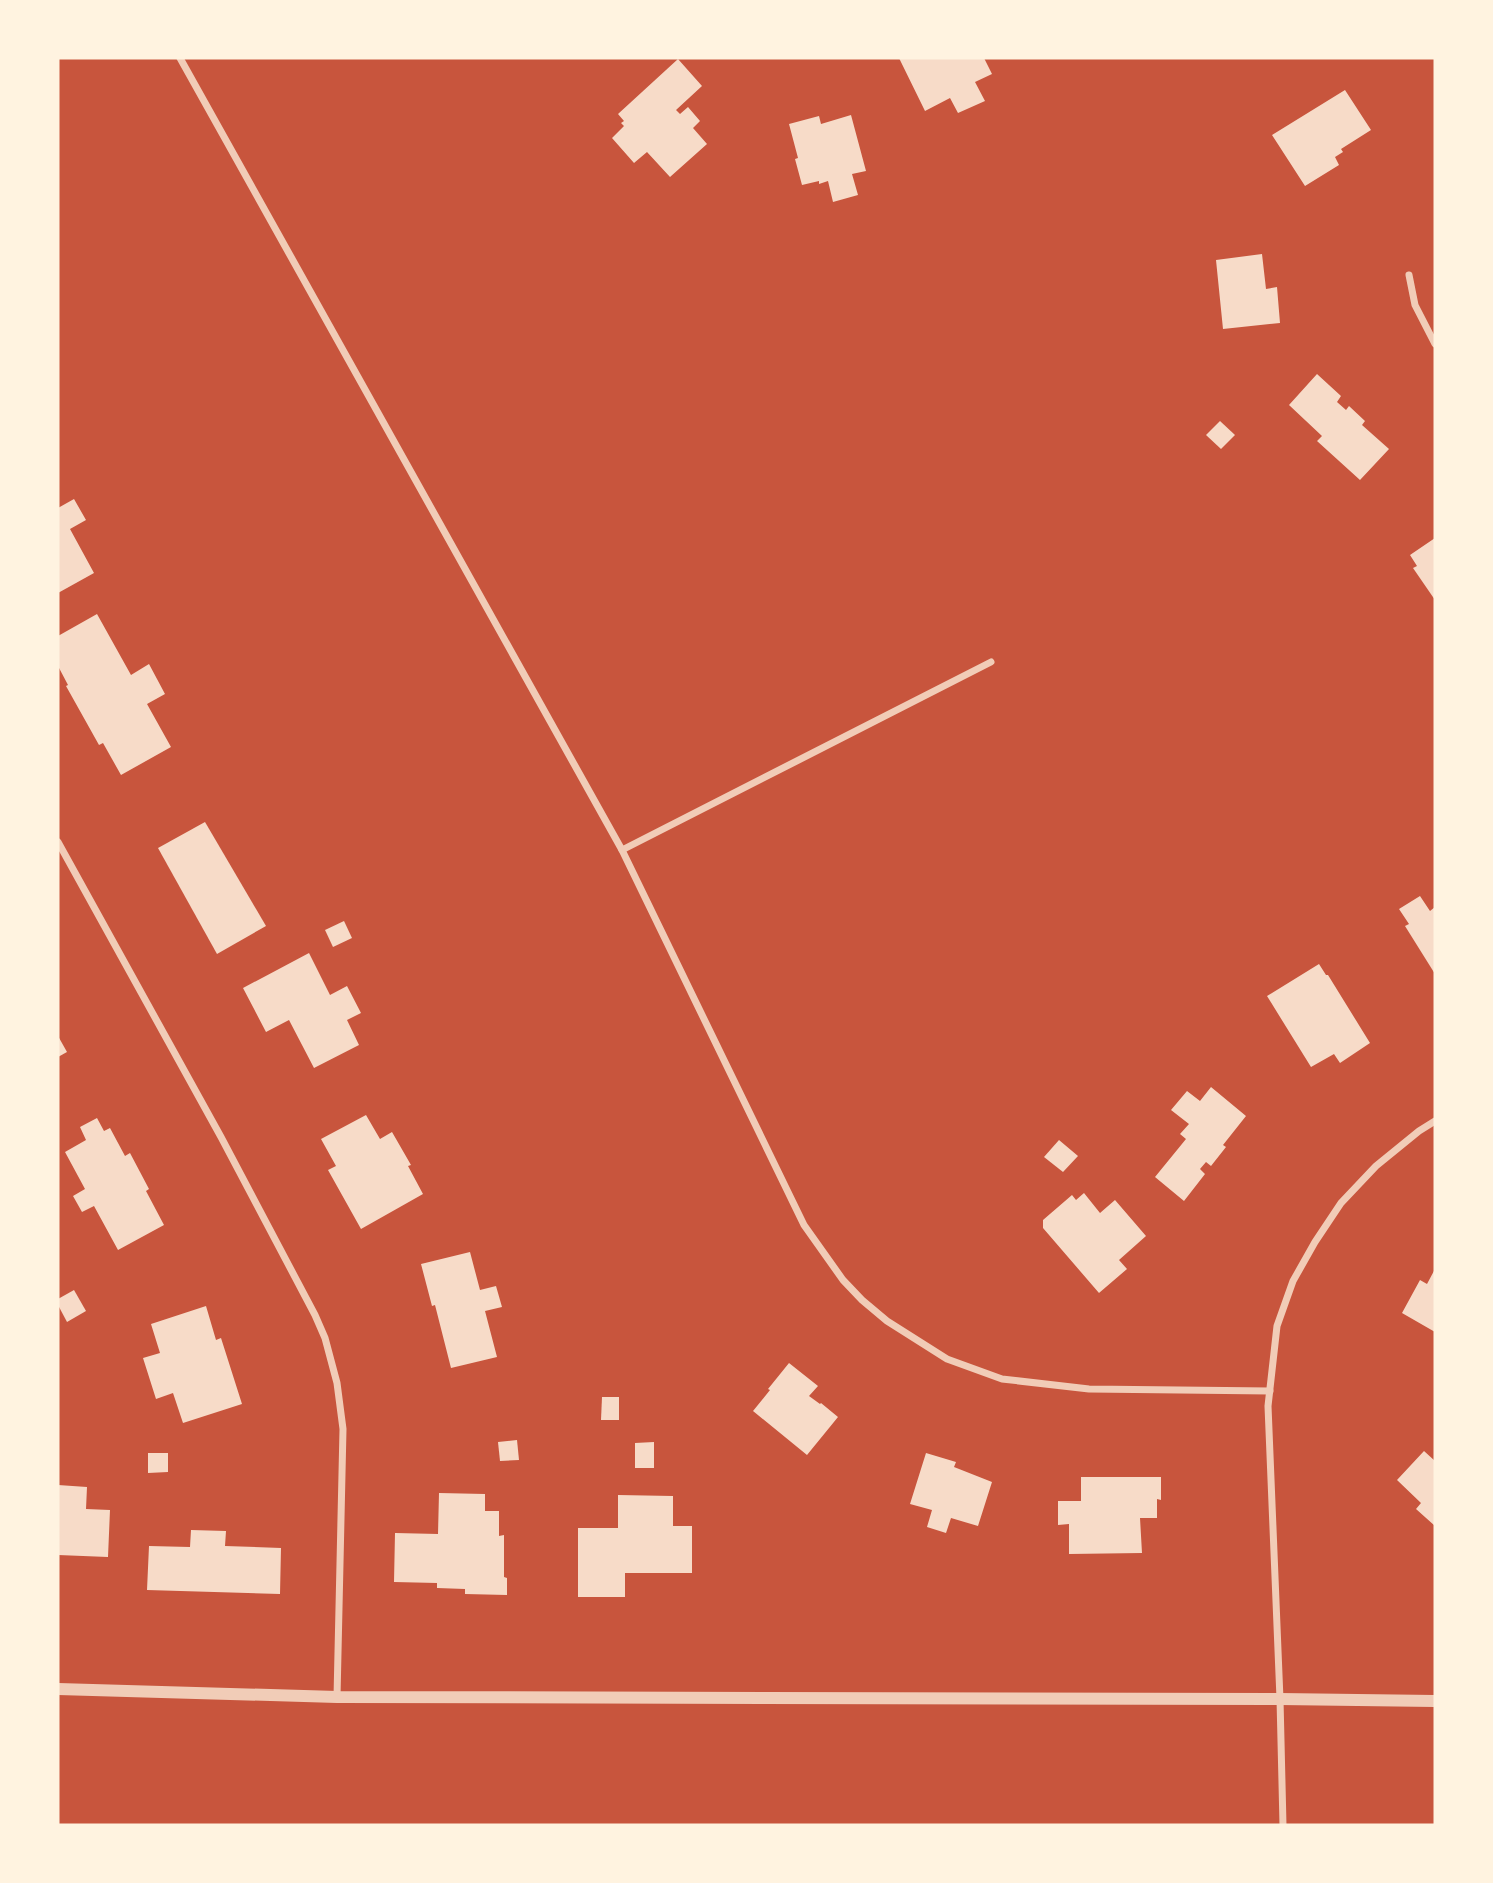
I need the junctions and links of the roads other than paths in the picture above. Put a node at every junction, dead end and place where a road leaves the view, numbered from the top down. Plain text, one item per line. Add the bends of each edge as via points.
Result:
1 (180, 58) edge
2 (1409, 275) dead end
3 (1435, 344) edge
4 (991, 662) dead end
5 (58, 842) edge
6 (622, 850) junction
7 (1435, 1121) edge
8 (1270, 1391) junction
9 (58, 1689) edge
10 (337, 1697) junction
11 (1280, 1699) junction
12 (1435, 1701) edge
13 (1283, 1825) edge

1 - 6 street
2 - 3 street via 1415,305
4 - 6 street
5 - 10 street via 221,1137 325,1338 337,1383 342,1429
6 - 8 street via 804,1225 843,1280 887,1321 947,1359 1002,1379 1089,1389
7 - 8 street via 1376,1166 1341,1203 1315,1242 1293,1281 1278,1326
8 - 11 street
9 - 10 street
10 - 11 street
11 - 12 street
11 - 13 street

